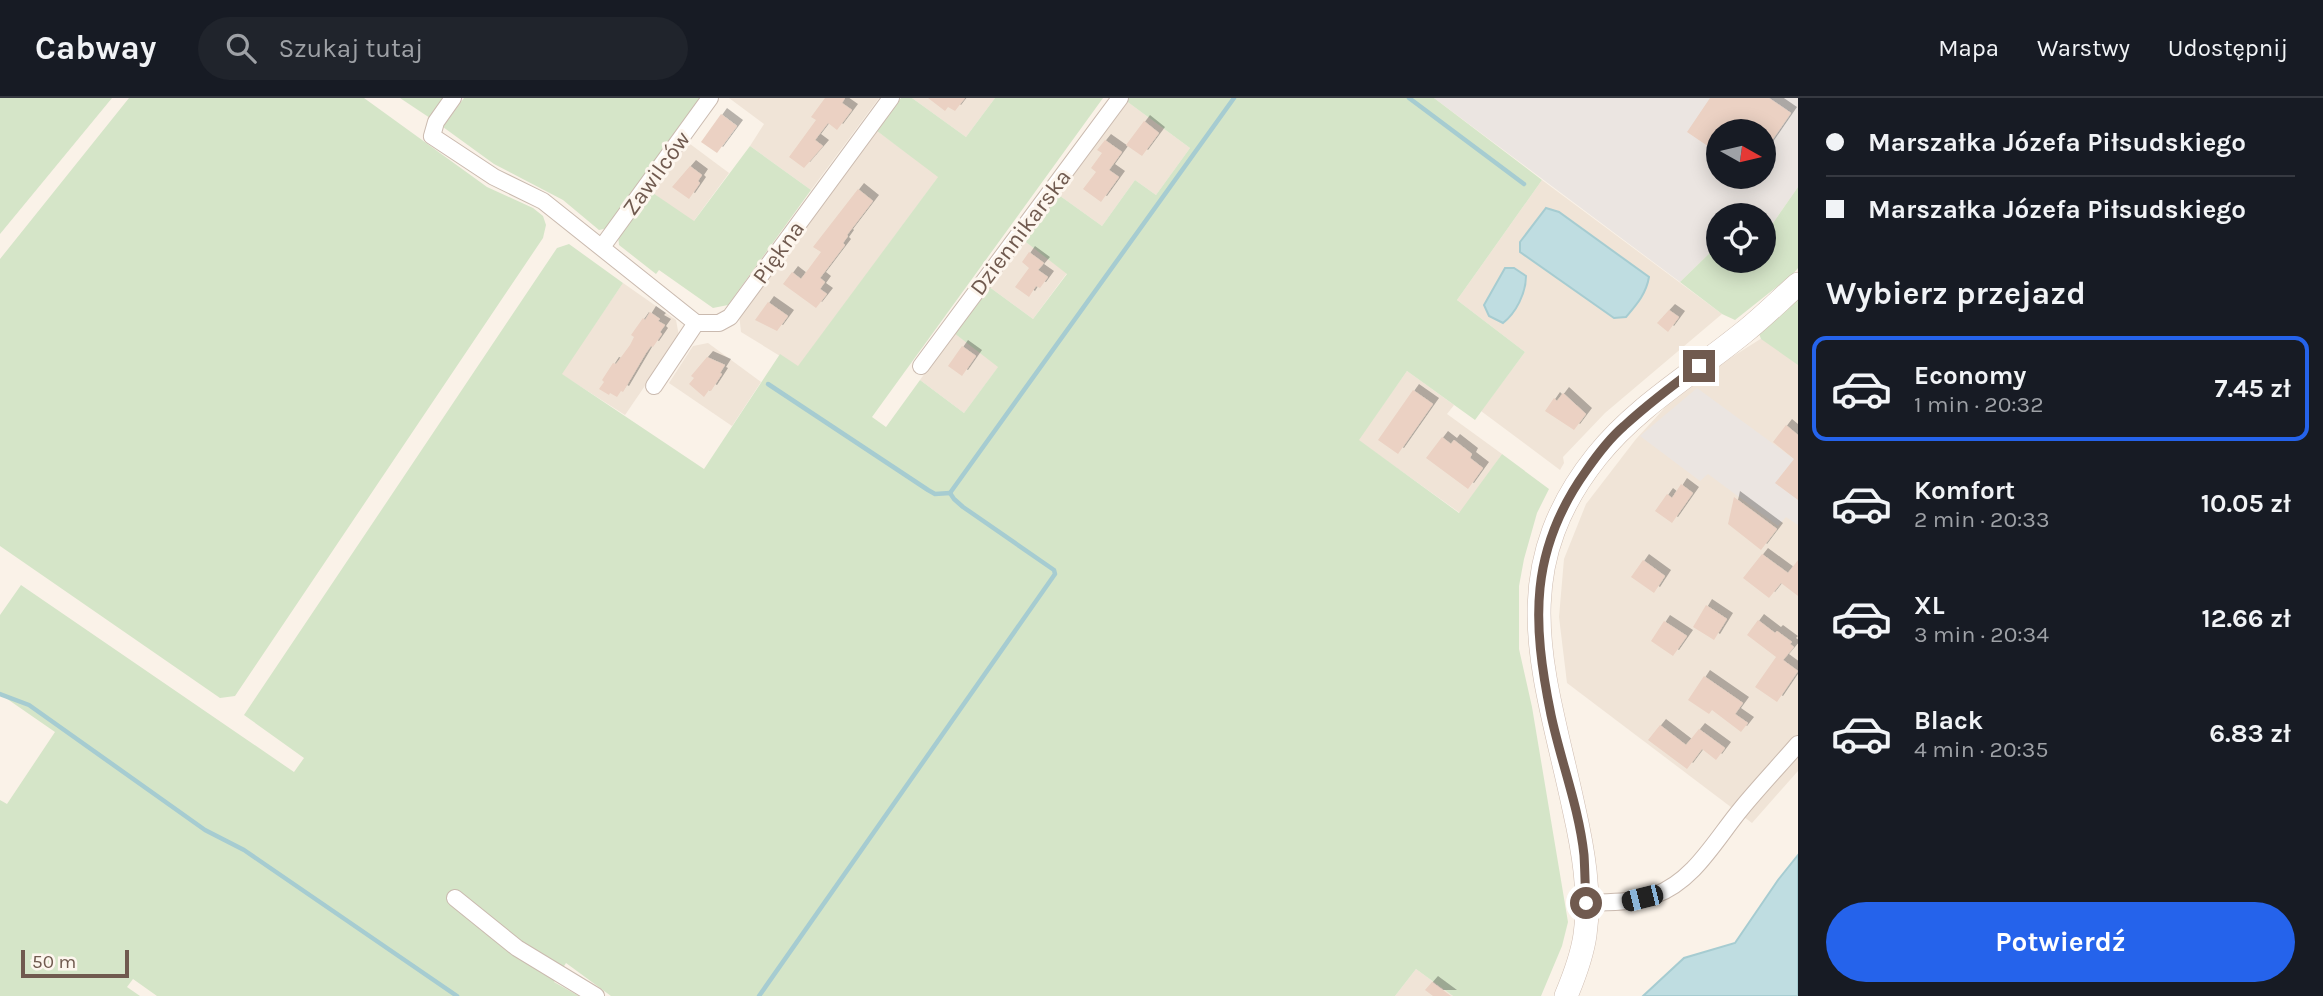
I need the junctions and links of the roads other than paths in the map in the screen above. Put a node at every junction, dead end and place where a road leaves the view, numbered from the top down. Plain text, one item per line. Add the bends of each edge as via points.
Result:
1 (453, 98) edge
2 (710, 98) edge
3 (891, 98) edge
4 (1119, 98) edge
5 (602, 247) junction
6 (1798, 284) edge
7 (696, 323) junction
8 (921, 366) dead end
9 (654, 386) dead end
10 (1798, 744) edge
11 (455, 898) dead end
12 (1586, 903) junction
13 (596, 996) edge
14 (1566, 996) edge

1 - 5 street via 432,136 494,177 543,201
2 - 5 street, Zawilców
3 - 7 street, Piękna via 730,317 719,323
4 - 8 street, Dziennikarska
5 - 7 street
6 - 12 street via 1623,427 1573,489 1546,550 1539,639 1551,716 1584,853
7 - 9 street
10 - 12 street via 1694,868 1676,883 1656,895 1628,902
11 - 13 street via 517,948
12 - 14 street via 1585,934

